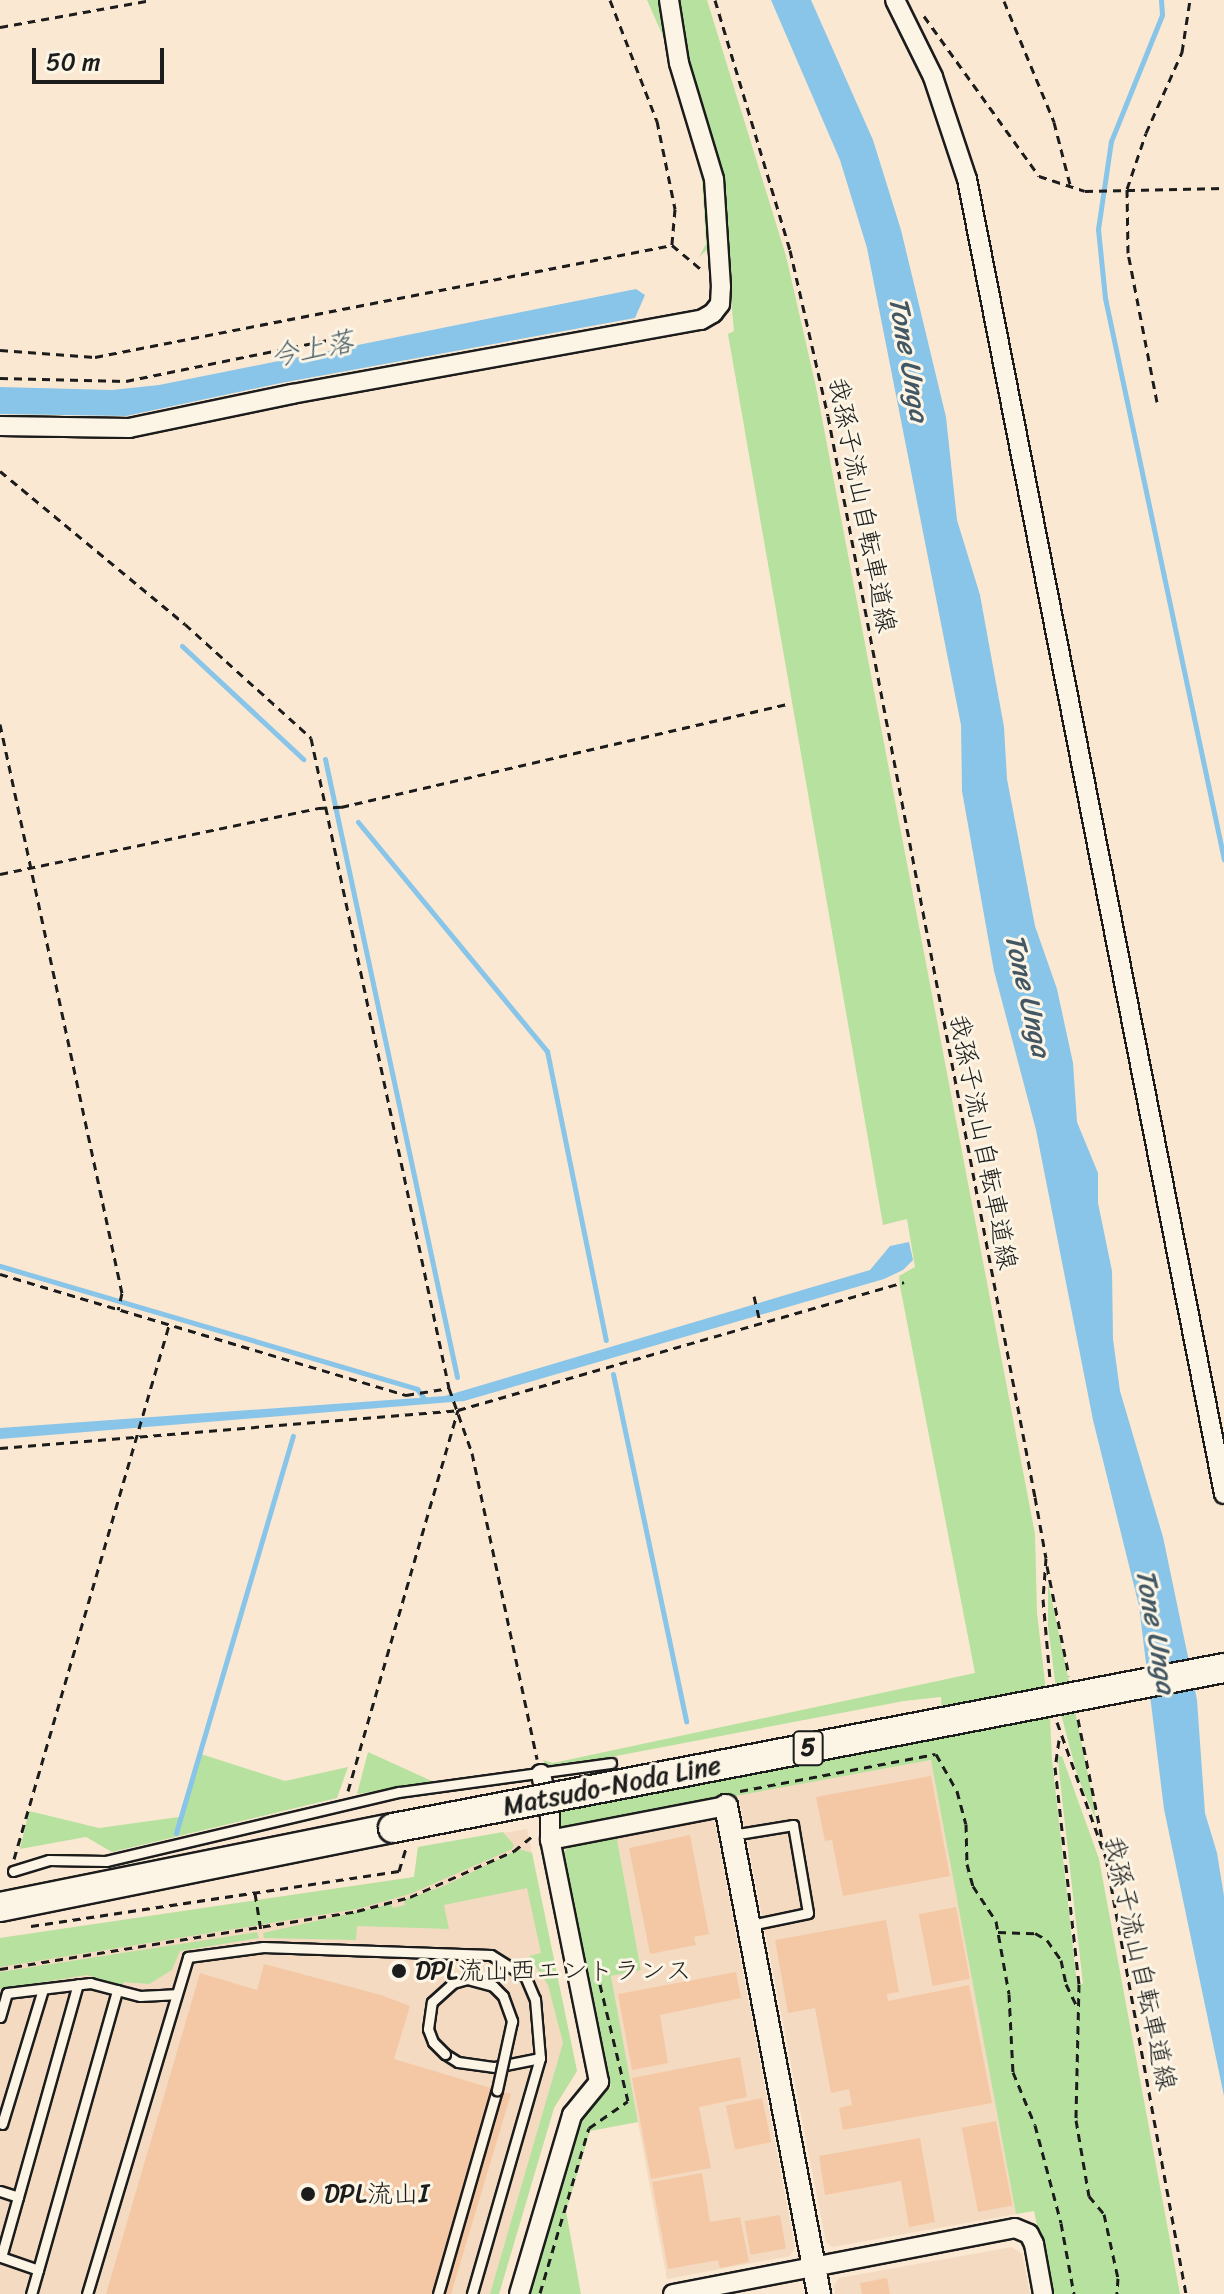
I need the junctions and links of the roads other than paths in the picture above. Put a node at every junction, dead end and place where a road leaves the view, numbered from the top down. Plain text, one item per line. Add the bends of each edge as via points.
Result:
1 (669, 0) edge
2 (895, 0) edge
3 (0, 426) edge
4 (1224, 1494) edge
5 (1224, 1668) edge
6 (611, 1763) dead end
7 (541, 1774) junction
8 (730, 1799) joint
9 (732, 1835) junction
10 (542, 1837) junction
11 (13, 1871) road end
12 (0, 1907) edge
13 (751, 1925) junction
14 (78, 1984) junction
15 (43, 1989) junction
16 (117, 1990) junction
17 (175, 1994) junction
18 (0, 2017) edge
19 (540, 2058) junction
20 (1, 2126) edge
21 (0, 2191) edge
22 (18, 2197) junction
23 (814, 2268) junction
24 (38, 2270) junction
25 (31, 2294) edge
26 (87, 2294) edge
27 (438, 2294) edge
28 (472, 2294) edge
29 (519, 2294) edge
30 (673, 2294) edge
31 (819, 2294) edge
32 (1043, 2294) edge

1 - 3 street via 679,63 714,179 720,304 701,320 129,428
2 - 4 street via 933,77 967,179
5 - 12 main road, Matsudo-Noda Line / 5, bridge via 400,1837
6 - 7 lane
7 - 10 street via 550,1816
7 - 11 lane via 347,1803 106,1861 49,1860
8 - 9 street
8 - 10 street
9 - 13 street
9 - 13 lane via 793,1825 808,1913
10 - 29 street via 599,2082 572,2115
13 - 23 street
14 - 15 lane
14 - 16 lane
14 - 22 lane
15 - 18 lane via 7,1993
15 - 20 lane
16 - 17 lane via 140,1996
16 - 24 lane
17 - 19 lane via 188,1957 263,1947 491,1955 525,1976 540,2033
17 - 26 lane
19 - 27 lane, bridge via 495,2067 458,2062 433,2042 428,2029 432,2002 453,1983 467,1979 493,1986 510,2008 510,2035
19 - 28 lane
21 - 22 lane
22 - 24 lane via 1,2257
23 - 30 street
23 - 31 street
23 - 32 street via 1015,2228 1029,2234 1034,2244
24 - 25 lane

